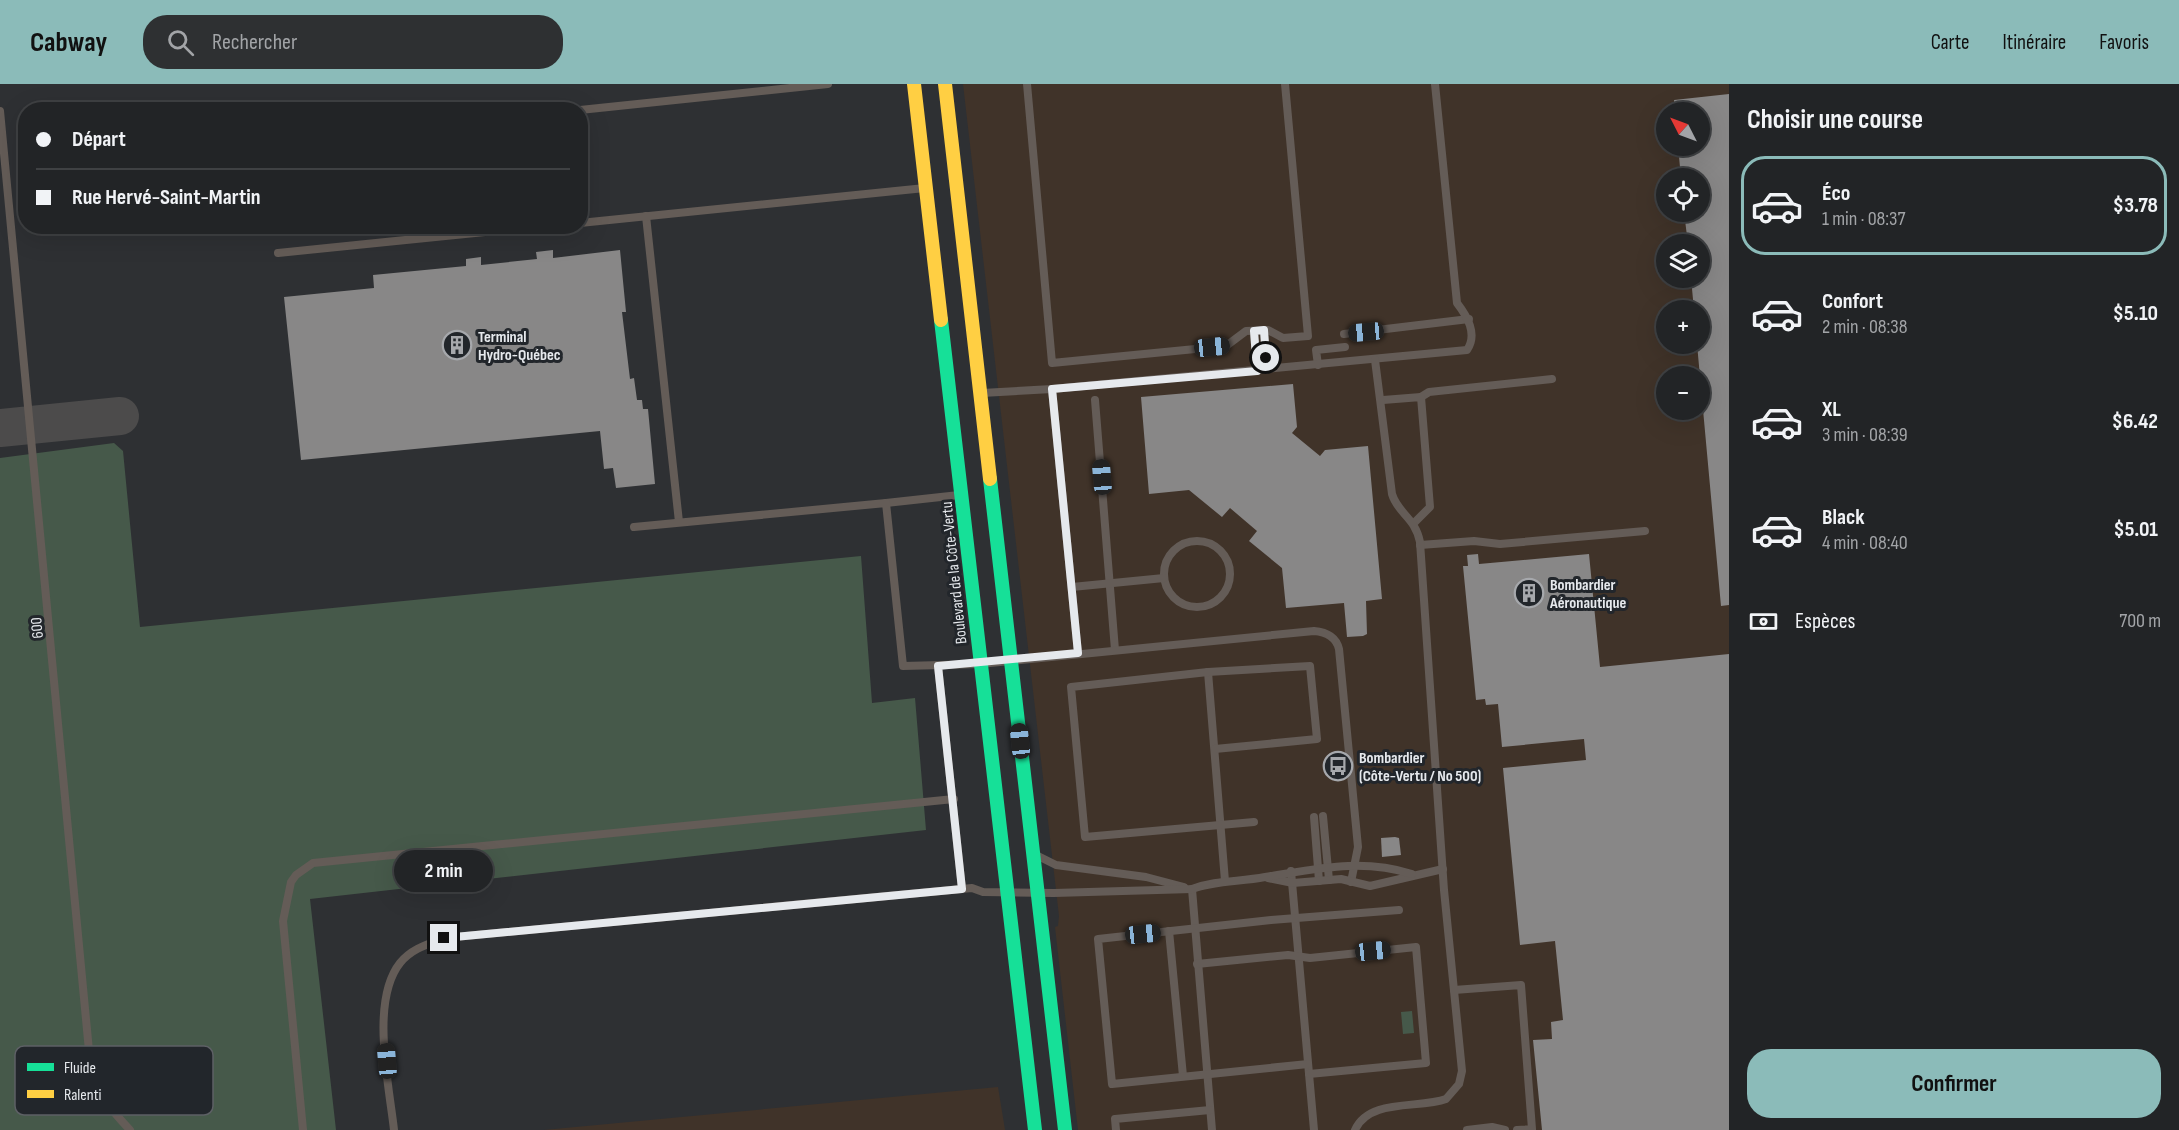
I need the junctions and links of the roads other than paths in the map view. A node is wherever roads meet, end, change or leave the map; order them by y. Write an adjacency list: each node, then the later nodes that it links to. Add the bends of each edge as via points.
1 (828, 84): 7 (lane)
2 (914, 84): 10 (street, Boulevard de la Côte-Vertu)
3 (945, 84): 26 (street)
4 (1027, 84): 17 (lane, via 1052,363 1226,346 1242,332)
5 (1285, 84): 16 (lane, via 1308,336 1283,339)
6 (1435, 84): 15 (lane, via 1457,303)
7 (790, 86): 8 (lane)
8 (588, 109)
9 (0, 111): 74 (lane, 600)
10 (927, 188): 11 (lane); 30 (street, Boulevard de la Côte-Vertu)
11 (646, 216): 12 (lane); 32 (lane)
12 (588, 222)
13 (464, 234): 14 (lane)
14 (278, 253)
15 (1469, 320): 18 (lane); 20 (lane, via 1471,344 1464,352)
16 (1264, 330): 17 (lane); 22 (lane)
17 (1254, 331): 23 (lane)
18 (1344, 334)
19 (1345, 347): 21 (lane, via 1316,350)
20 (1376, 360): 21 (lane); 29 (lane)
21 (1318, 365): 22 (lane)
22 (1266, 370): 23 (lane)
23 (1257, 371): 25 (lane)
24 (1552, 379): 27 (lane, via 1429,392)
25 (1052, 389): 26 (lane); 39 (lane)
26 (981, 393): 42 (street)
27 (1421, 397): 29 (lane); 33 (lane, via 1430,507)
28 (1095, 400): 38 (lane)
29 (1383, 400): 33 (lane, via 1392,494)
30 (961, 495): 31 (lane); 43 (street, Boulevard de la Côte-Vertu)
31 (886, 503): 32 (lane); 44 (lane, via 903,666)
32 (679, 522): 34 (lane)
33 (1414, 523): 36 (lane)
34 (634, 527)
35 (1645, 531): 36 (lane, via 1500,544 1474,541)
36 (1420, 545): 54 (lane)
37 (1164, 578): 37 (lane, via 1167,588 1182,604 1203,607 1222,596 1230,566 1218,549 1208,543 1186,543 1169,557); 38 (lane)
38 (1110, 583): 39 (lane); 40 (lane)
39 (1072, 587): 41 (lane)
40 (1115, 650): 41 (lane); 52 (lane, via 1314,631 1331,636 1339,649 1358,847)
41 (1078, 653): 42 (lane)
42 (1011, 659): 43 (lane); 50 (street)
43 (980, 664): 44 (lane); 65 (street, Boulevard de la Côte-Vertu)
44 (938, 666): 47 (lane)
45 (1208, 672): 46 (lane); 46 (lane, via 1310,666 1317,739); 49 (lane, via 1071,687 1085,837)
46 (1215, 749): 49 (lane)
47 (954, 800): 63 (lane); 82 (lane, via 313,863 291,882 283,921)
48 (1254, 822): 49 (lane)
49 (1222, 825): 59 (lane)
50 (1034, 853): 64 (lane, via 1056,865 1146,877); 66 (street)
51 (1328, 867): 52 (lane); 53 (lane); 53 (lane, via 1318,816); 58 (lane)
52 (1354, 867): 56 (lane, via 1384,866); 61 (lane)
53 (1318, 868): 55 (lane); 60 (lane)
54 (1443, 869): 56 (lane); 73 (lane)
55 (1291, 871): 57 (lane); 62 (lane)
56 (1412, 874): 61 (lane, via 1378,885)
57 (1265, 878): 59 (lane); 62 (lane)
58 (1329, 880): 60 (lane); 61 (lane)
59 (1225, 881): 64 (lane)
60 (1319, 881): 62 (lane)
61 (1351, 882)
62 (1293, 883): 68 (lane)
63 (962, 889): 65 (lane); 83 (lane, via 462,935 428,944 400,963 386,998 384,1019)
64 (1192, 889): 66 (lane); 69 (lane)
65 (1006, 891): 66 (lane); 84 (street, Boulevard de la Côte-Vertu)
66 (1038, 892): 85 (street)
67 (1399, 910): 68 (lane)
68 (1295, 918): 69 (lane); 71 (lane)
69 (1194, 928): 70 (lane); 72 (lane)
70 (1169, 931): 78 (lane); 78 (lane, via 1098,939 1101,973 1112,1084)
71 (1298, 957): 72 (lane); 75 (lane); 77 (lane, via 1416,947 1426,1064)
72 (1197, 964): 76 (lane)
73 (1454, 990): 89 (lane, via 1462,1071 1456,1090 1441,1101 1375,1112); 92 (lane, via 1521,985 1532,1128)
74 (89, 1046)
75 (1308, 1064): 76 (lane); 77 (lane)
76 (1207, 1073): 78 (lane); 79 (lane)
77 (1309, 1074): 88 (lane)
78 (1183, 1076)
79 (1210, 1110): 86 (lane, via 1115,1119); 87 (lane)
80 (116, 1115): 81 (lane, 600)
81 (130, 1130)
82 (303, 1130)
83 (394, 1130)
84 (1035, 1130)
85 (1065, 1130)
86 (1116, 1130)
87 (1212, 1130)
88 (1314, 1130)
89 (1355, 1130)
90 (1467, 1130): 91 (lane)
91 (1505, 1130)
92 (1518, 1130)

